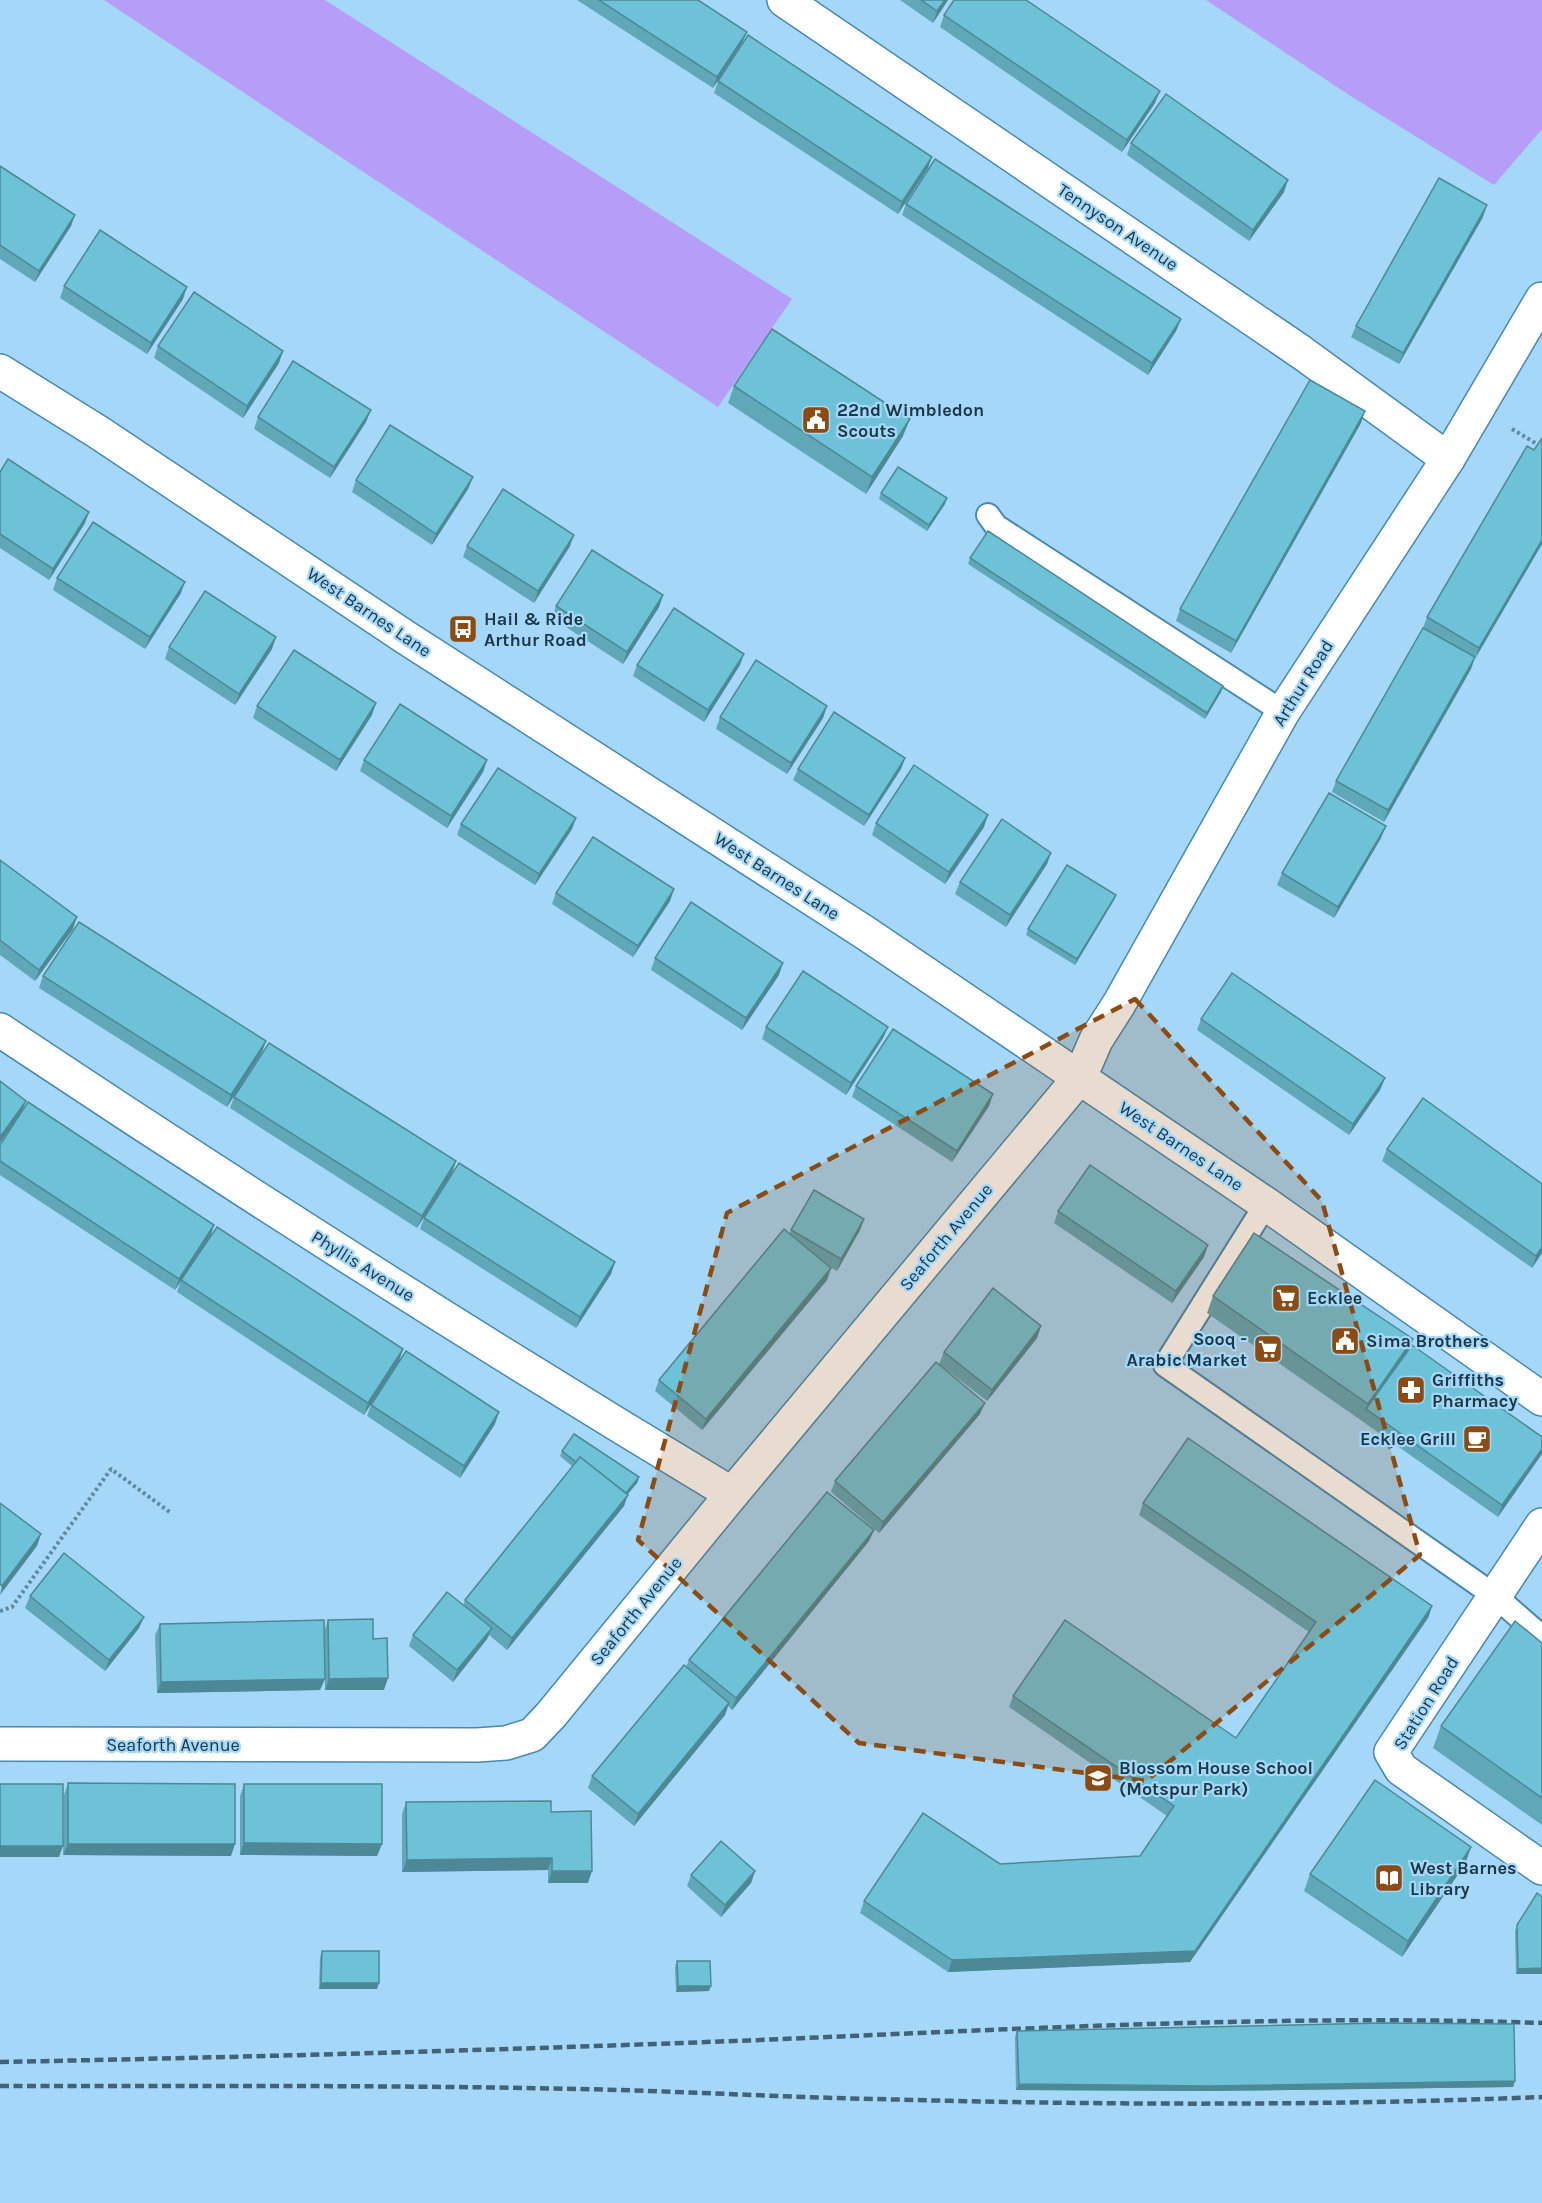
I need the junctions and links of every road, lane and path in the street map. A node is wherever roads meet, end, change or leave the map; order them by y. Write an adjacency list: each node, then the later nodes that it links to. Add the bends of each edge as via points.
1 (784, 0): 4 (street, Tennyson Avenue, via 1301,352)
2 (1542, 299): 4 (street, Arthur Road)
3 (0, 371): 8 (street, West Barnes Lane, via 864,932)
4 (1448, 459): 6 (street, Arthur Road)
5 (988, 515): 6 (lane, via 996,526)
6 (1283, 712): 8 (street, Arthur Road, via 1096,1040)
7 (0, 1030): 11 (street, Phyllis Avenue, via 193,1159)
8 (1080, 1077): 9 (street, West Barnes Lane); 11 (street, Seaforth Avenue)
9 (1266, 1204): 10 (street, West Barnes Lane); 14 (lane, via 1165,1365)
10 (1542, 1399)
11 (732, 1494): 17 (street, Seaforth Avenue, via 532,1735 506,1743 477,1745)
12 (171, 1513): 15 (path, via 111,1469 12,1606)
13 (1542, 1525): 14 (street, Station Road)
14 (1495, 1596): 16 (lane); 18 (street, Station Road, via 1391,1752 1401,1769)
15 (0, 1611)
16 (1542, 1637)
17 (0, 1744)
18 (1542, 1868)

